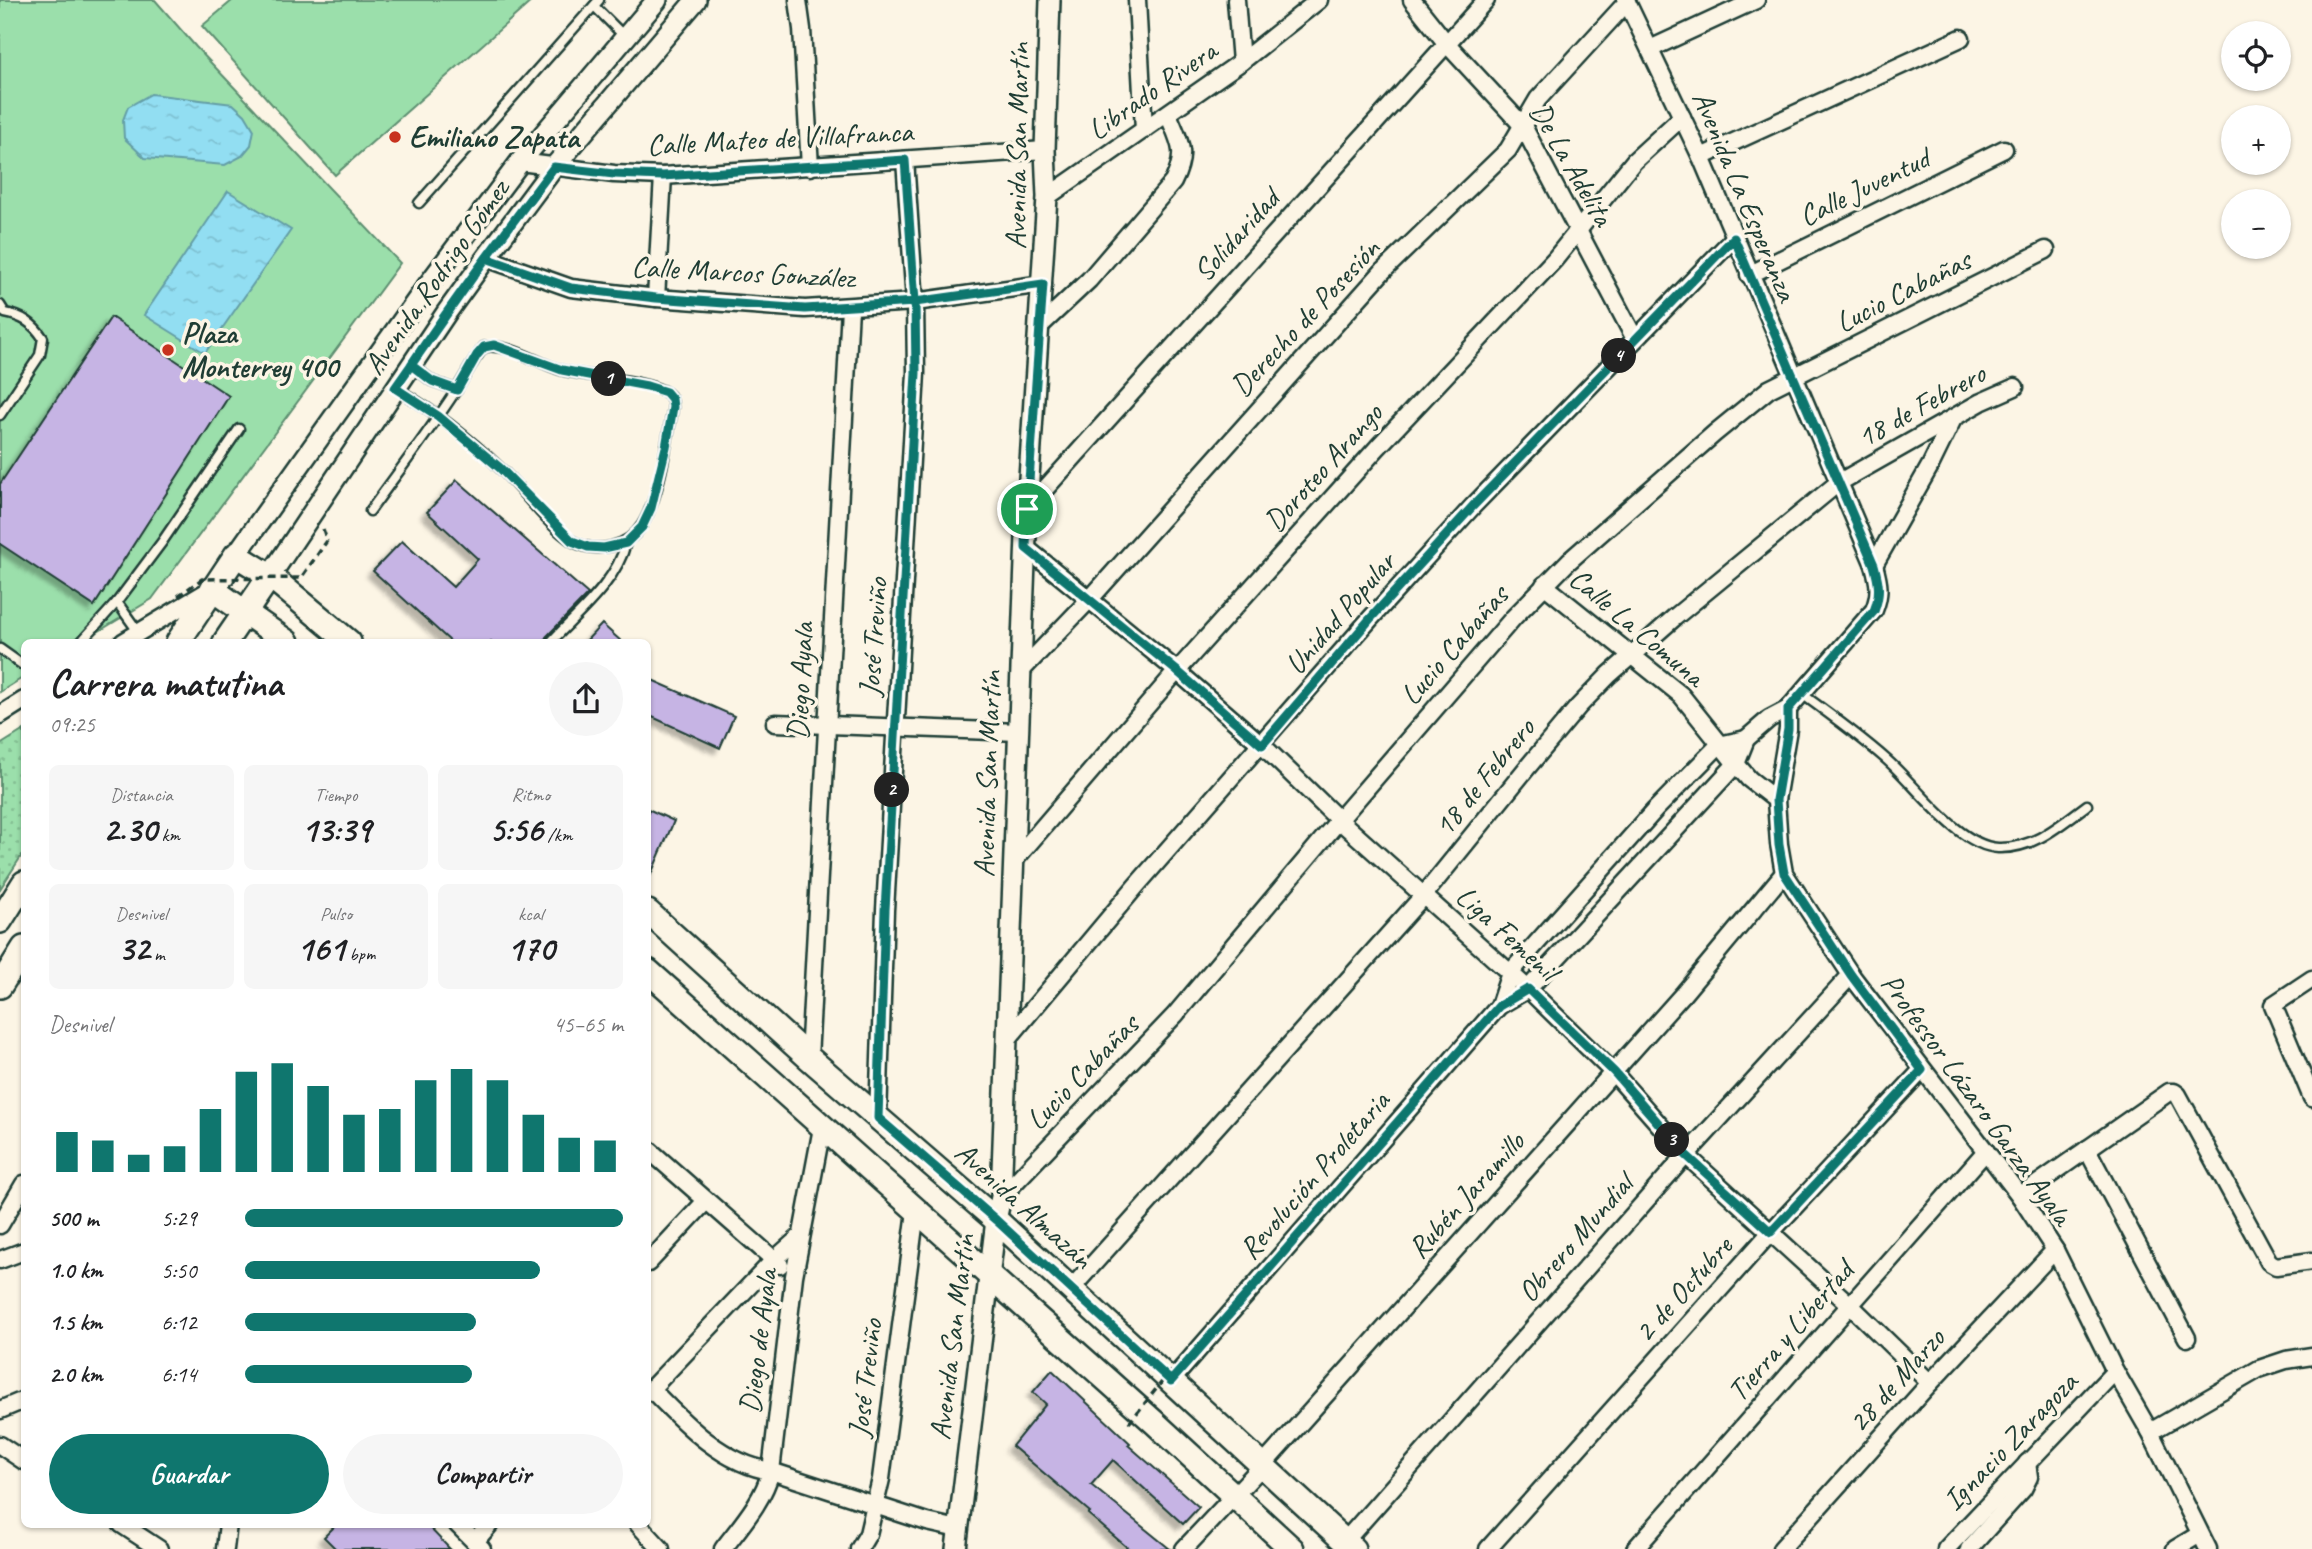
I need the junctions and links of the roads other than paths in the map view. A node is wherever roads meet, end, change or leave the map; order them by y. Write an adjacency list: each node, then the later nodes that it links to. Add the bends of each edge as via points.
1 (696, 0): 27 (street, Avenida Rodrigo Gómez)
2 (798, 0): 28 (street)
3 (1050, 0): 23 (street, Avenida San Martín)
4 (1137, 0): 21 (street)
5 (1236, 0): 17 (street)
6 (1319, 0): 17 (street, Librado Rivera)
7 (1412, 0): 15 (street, De La Adelita)
8 (1486, 0): 15 (street, Solidaridad)
9 (1756, 0): 16 (street)
10 (1626, 1): 16 (street, Avenida La Esperanza); 20 (street, Derecho de Posesión, via 1538,99)
11 (596, 3): 13 (lane); 31 (lane)
12 (650, 3): 13 (street, Avenida Rodrigo Gómez)
13 (626, 37): 26 (street, Avenida Rodrigo Gómez)
14 (1961, 38): 24 (street)
15 (1447, 44): 20 (street, De La Adelita); 54 (street, Solidaridad)
16 (1650, 49): 19 (street, Avenida La Esperanza)
17 (1241, 62): 18 (street, Librado Rivera)
18 (1168, 114): 21 (street, Librado Rivera); 42 (street, via 1182,148 1182,165 1173,182 1089,280)
19 (1682, 117): 24 (street, Avenida La Esperanza); 32 (street, Doroteo Arango, via 1634,162)
20 (1522, 126): 32 (street, De La Adelita); 63 (street, Derecho de Posesión, via 1508,150 1383,271)
21 (1144, 130): 30 (street, Librado Rivera)
22 (2004, 149): 36 (street, Calle Juventud)
23 (1045, 150): 25 (street, Calle Mateo de Villafranca); 30 (street, Avenida San Martín)
24 (1701, 157): 33 (street, Avenida La Esperanza)
25 (905, 160): 28 (street, Calle Mateo de Villafranca); 39 (street, José Treviño)
26 (520, 162): 27 (street, Calle Mateo de Villafranca); 58 (street, Avenida Rodrigo Gómez)
27 (554, 167): 29 (street, Calle Mateo de Villafranca); 35 (street, Avenida Rodrigo Gómez)
28 (810, 167): 29 (street, Calle Mateo de Villafranca)
29 (663, 176): 38 (street)
30 (1047, 197): 37 (street, Avenida San Martín)
31 (419, 203)
32 (1579, 230): 43 (street, De La Adelita); 79 (street, Doroteo Arango)
33 (1734, 238): 36 (street, Avenida La Esperanza); 43 (street, Unidad Popular)
34 (2046, 250): 45 (street, Lucio Cabañas)
35 (486, 258): 38 (street, Calle Marcos González, via 571,288); 44 (street, Avenida Rodrigo Gómez)
36 (1749, 275): 45 (street, Avenida La Esperanza)
37 (1043, 284): 39 (street, Calle Marcos González); 42 (street, Avenida San Martín)
38 (656, 298): 40 (street, Calle Marcos González, via 754,307)
39 (915, 302): 40 (street, Calle Marcos González); 86 (street, José Treviño, via 916,373)
40 (850, 308): 85 (street, Diego Ayala)
41 (2, 312): 49 (lane, via 36,327 43,346)
42 (1040, 326): 54 (street, Avenida San Martín)
43 (1636, 339): 89 (street, Unidad Popular, via 1473,506)
44 (411, 365): 47 (street, Avenida Rodrigo Gómez); 48 (lane, via 432,381)
45 (1793, 376): 53 (street, Avenida La Esperanza); 61 (street, Lucio Cabañas, via 1732,418)
46 (2015, 387): 51 (street, 18 de Febrero)
47 (395, 388): 50 (lane); 60 (street, Avenida Rodrigo Gómez)
48 (457, 390): 50 (lane); 56 (lane, via 477,355 494,345 562,370 666,392 673,407 651,508 642,527)
49 (0, 415)
50 (438, 416): 55 (lane); 56 (lane, via 500,468 572,541 604,548)
51 (1953, 419): 53 (street, 18 de Febrero); 59 (street)
52 (239, 429): 64 (lane)
53 (1838, 482): 59 (street, Avenida La Esperanza); 76 (street, 18 de Febrero)
54 (1027, 509): 57 (street, Avenida San Martín)
55 (370, 511)
56 (626, 543): 74 (lane, via 622,561 608,581)
57 (1026, 548): 63 (street, Liga Femenil); 78 (street, Avenida San Martín)
58 (236, 555): 60 (main road); 62 (main road, Avenida Rodrigo Gómez)
59 (1874, 565): 66 (street, Avenida La Esperanza, via 1880,586)
60 (270, 576): 65 (main road, Avenida Rodrigo Gómez); 73 (main road)
61 (1545, 585): 76 (street, Calle La Comuna); 94 (street, Lucio Cabañas)
62 (212, 589): 65 (main road); 67 (street); 70 (main road, Avenida Rodrigo Gómez)
63 (1090, 599): 78 (street, Derecho de Posesión); 79 (street, Liga Femenil)
64 (117, 602): 67 (lane); 68 (lane)
65 (246, 611): 71 (main road, Avenida Rodrigo Gómez); 72 (main road)
66 (1874, 611): 80 (street, Revolución Proletaria)
67 (139, 633): 69 (street)
68 (83, 639)
69 (128, 639)
70 (180, 639)
71 (227, 639)
72 (283, 639)
73 (345, 639)
74 (554, 639)
75 (0, 649): 77 (lane)
76 (1630, 655): 90 (street, Calle La Comuna, via 1681,695); 98 (street, 18 de Febrero, via 1578,707)
77 (21, 664)
78 (1021, 671): 87 (street, Avenida San Martín)
79 (1177, 671): 89 (street, Liga Femenil); 95 (street, Doroteo Arango)
80 (1802, 694): 82 (street, Revolución Proletaria); 93 (lane, via 1889,761 1957,829 1983,846 2016,847 2038,840)
81 (21, 702): 83 (street)
82 (1788, 709): 88 (street, Revolución Proletaria); 92 (street, Professor Lázaro Garza Ayala)
83 (0, 715)
84 (775, 723): 85 (street)
85 (826, 724): 86 (street); 110 (street, Diego Ayala)
86 (895, 727): 87 (street); 115 (street, José Treviño)
87 (1019, 732): 95 (street, Avenida San Martín)
88 (1746, 739): 90 (street, Revolución Proletaria); 91 (street, Revolución Proletaria)
89 (1262, 745): 94 (street, Liga Femenil); 109 (street, Unidad Popular)
90 (1719, 745): 91 (street, Calle La Comuna); 102 (street, Revolución Proletaria)
91 (1736, 764): 92 (street, Calle La Comuna); 107 (street, Revolución Proletaria)
92 (1776, 800): 96 (street, Professor Lázaro Garza Ayala)
93 (2087, 805)
94 (1339, 820): 98 (street, Liga Femenil); 123 (street, Lucio Cabañas, via 1175,1015)
95 (1013, 862): 109 (street, Avenida San Martín)
96 (1784, 873): 104 (street, Professor Lázaro Garza Ayala); 113 (street, Rubén Jaramillo)
97 (21, 888): 100 (main road)
98 (1424, 895): 102 (street, Liga Femenil); 138 (street, 18 de Febrero)
99 (651, 915): 110 (main road, Avenida Almazán)
100 (0, 921)
101 (21, 953): 106 (main road)
102 (1510, 973): 107 (street, Liga Femenil); 108 (street, Revolución Proletaria)
103 (651, 974): 116 (main road)
104 (1851, 975): 111 (street, Professor Lázaro Garza Ayala); 120 (street, Obrero Mundial)
105 (2312, 979): 112 (street, via 2273,1005)
106 (0, 986)
107 (1528, 989): 108 (street, Revolución Proletaria); 113 (street, Liga Femenil)
108 (1499, 1006): 143 (street, Revolución Proletaria)
109 (1006, 1041): 123 (street, Avenida San Martín)
110 (809, 1058): 115 (main road, Avenida Almazán)
111 (1922, 1070): 118 (street, Professor Lázaro Garza Ayala); 128 (street, 2 de Octubre)
112 (2305, 1070): 114 (street)
113 (1614, 1072): 120 (street, Liga Femenil); 153 (street, Rubén Jaramillo)
114 (2312, 1098)
115 (878, 1118): 126 (main road, Avenida Almazán)
116 (822, 1128): 125 (main road); 129 (street, Diego de Ayala)
117 (2087, 1149): 122 (street); 135 (street, via 2174,1092 2270,1264); 140 (street)
118 (1986, 1151): 122 (street, Professor Lázaro Garza Ayala); 139 (street, Tierra y Libertad)
119 (651, 1152): 124 (street)
120 (1686, 1155): 128 (street, Liga Femenil); 165 (street, Obrero Mundial)
121 (21, 1189): 127 (street)
122 (2020, 1196): 130 (street, Professor Lázaro Garza Ayala)
123 (1001, 1197): 126 (street, Avenida San Martín)
124 (705, 1202): 133 (street); 134 (street)
125 (916, 1210): 137 (main road); 156 (street, José Treviño)
126 (996, 1220): 137 (street, Avenida San Martín); 138 (main road, Avenida Almazán)
127 (0, 1225)
128 (1771, 1232): 139 (street, Liga Femenil); 173 (street, 2 de Octubre)
129 (801, 1236): 134 (street); 136 (street, Diego de Ayala)
130 (2054, 1250): 142 (street, Professor Lázaro Garza Ayala); 144 (street, 28 de Marzo)
131 (21, 1252): 132 (street)
132 (0, 1260)
133 (651, 1260)
134 (774, 1260): 136 (street); 145 (street)
135 (2312, 1261)
136 (794, 1276): 154 (street, Diego de Ayala)
137 (989, 1276): 155 (main road); 163 (street, Avenida San Martín)
138 (1070, 1290): 143 (main road, Avenida Almazán)
139 (1850, 1305): 144 (street, Liga Femenil); 174 (street, Tierra y Libertad)
140 (2187, 1338)
141 (2312, 1356): 149 (street, via 2259,1369)
142 (2115, 1371): 149 (street, Professor Lázaro Garza Ayala); 152 (street, Ignacio Zaragoza)
143 (1174, 1372): 153 (main road, Avenida Almazán)
144 (1930, 1382): 175 (street, 28 de Marzo)
145 (651, 1388)
146 (651, 1392): 154 (street, via 704,1438 749,1466)
147 (21, 1402): 148 (street)
148 (0, 1410)
149 (2150, 1432): 162 (street, Professor Lázaro Garza Ayala)
150 (0, 1445): 151 (street)
151 (21, 1459)
152 (2027, 1463): 176 (street, Ignacio Zaragoza); 177 (street, via 2029,1477 2023,1489)
153 (1263, 1465): 155 (street, Rubén Jaramillo); 165 (main road, Avenida Almazán)
154 (771, 1471): 156 (street); 169 (street, Diego de Ayala, via 756,1506)
155 (1233, 1497): 171 (street, Rubén Jaramillo); 172 (main road)
156 (875, 1505): 163 (street); 170 (street, José Treviño)
157 (127, 1528): 166 (street)
158 (228, 1528): 167 (street)
159 (461, 1528): 164 (street)
160 (488, 1528): 164 (street)
161 (642, 1528): 168 (street)
162 (2200, 1534): 178 (street); 179 (street, Professor Lázaro Garza Ayala)
163 (957, 1539)
164 (478, 1545)
165 (1349, 1545)
166 (159, 1549)
167 (225, 1549)
168 (662, 1549)
169 (723, 1549)
170 (859, 1549)
171 (1184, 1549)
172 (1292, 1549)
173 (1488, 1549)
174 (1635, 1549)
175 (1781, 1549)
176 (1946, 1549)
177 (1969, 1549)
178 (2175, 1549)
179 (2208, 1549)

